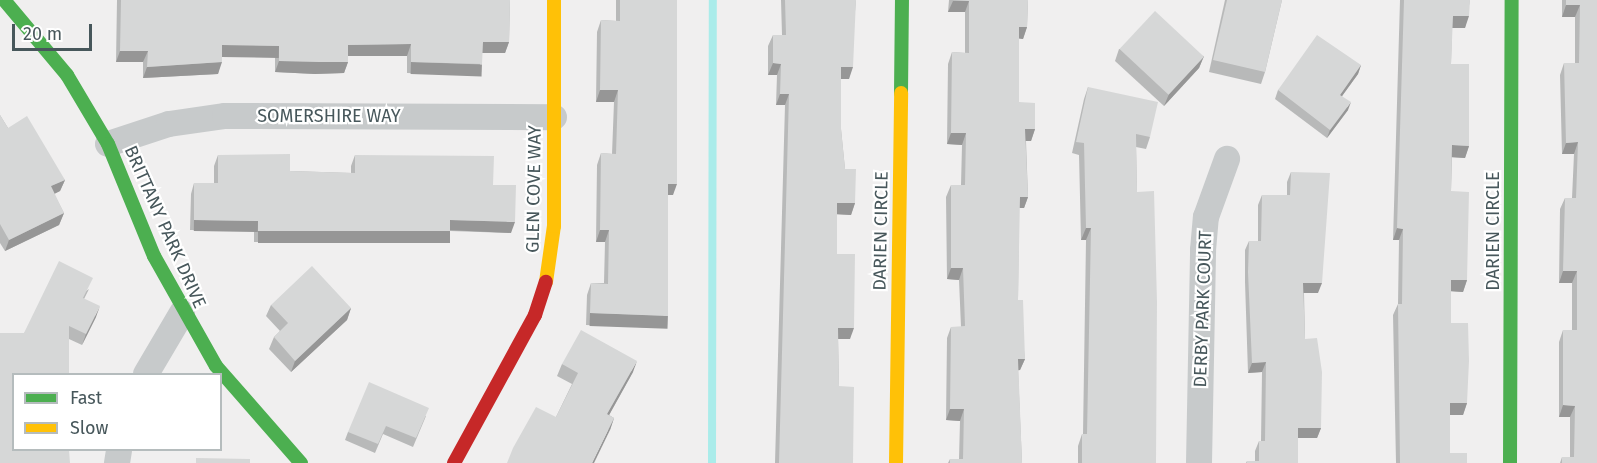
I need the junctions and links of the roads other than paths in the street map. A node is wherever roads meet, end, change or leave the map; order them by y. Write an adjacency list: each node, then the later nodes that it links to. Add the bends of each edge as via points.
1 (4, 0): 6 (street, BRITTANY PARK DRIVE, via 67,75)
2 (554, 0): 5 (street, GLEN COVE WAY)
3 (902, 0): 12 (street, DARIEN CIRCLE)
4 (1512, 0): 14 (street, DARIEN CIRCLE)
5 (554, 117): 6 (street, SOMERSHIRE WAY, via 225,116 169,124); 11 (street, GLEN COVE WAY, via 554,225 546,285 535,315)
6 (108, 144): 8 (street, BRITTANY PARK DRIVE)
7 (1227, 159): 13 (street, DERBY PARK COURT, via 1206,217)
8 (182, 313): 9 (street); 10 (street, BRITTANY PARK DRIVE, via 254,416)
9 (147, 373)
10 (301, 463)
11 (454, 463)
12 (896, 463)
13 (1199, 463)
14 (1510, 463)

